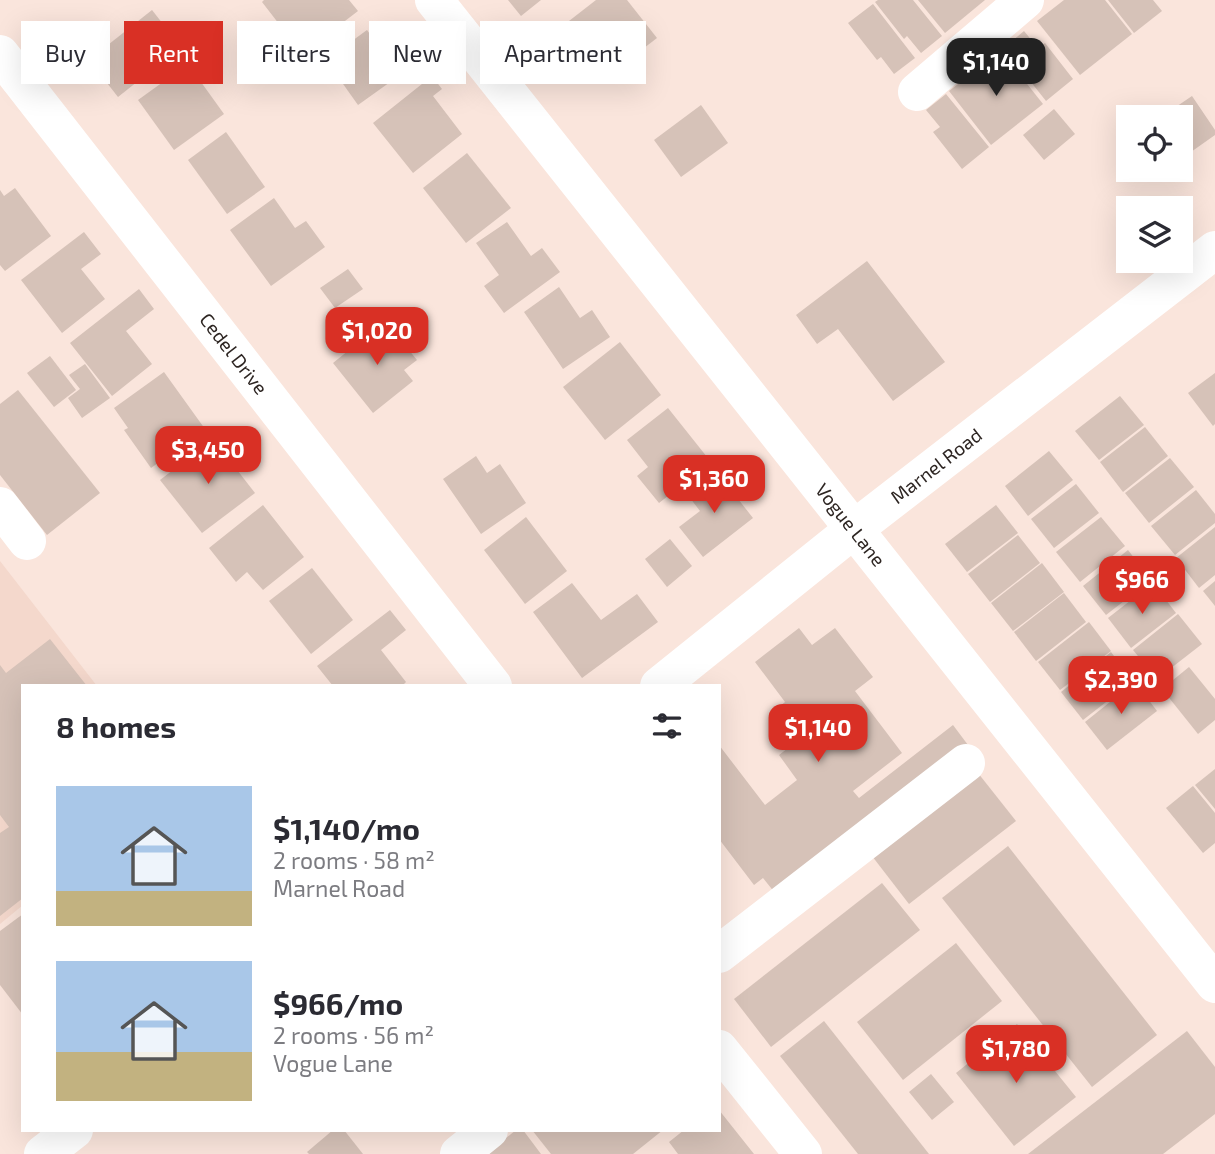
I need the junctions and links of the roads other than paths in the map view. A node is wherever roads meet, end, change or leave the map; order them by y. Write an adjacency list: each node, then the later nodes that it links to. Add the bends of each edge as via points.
1 (1024, 0): 4 (street)
2 (440, 2): 7 (street, Vogue Lane)
3 (0, 54): 9 (street, Cedel Drive)
4 (917, 92)
5 (1215, 250): 7 (street, Marnel Road)
6 (0, 506): 8 (street)
7 (853, 530): 10 (street, Marnel Road); 13 (street, Vogue Lane)
8 (27, 541)
9 (491, 684)
10 (661, 684)
11 (966, 763): 12 (street)
12 (721, 952)
13 (1215, 984)
14 (721, 1052): 19 (street)
15 (71, 1132): 17 (street)
16 (486, 1132): 18 (street)
17 (43, 1154)
18 (459, 1154)
19 (803, 1154)

